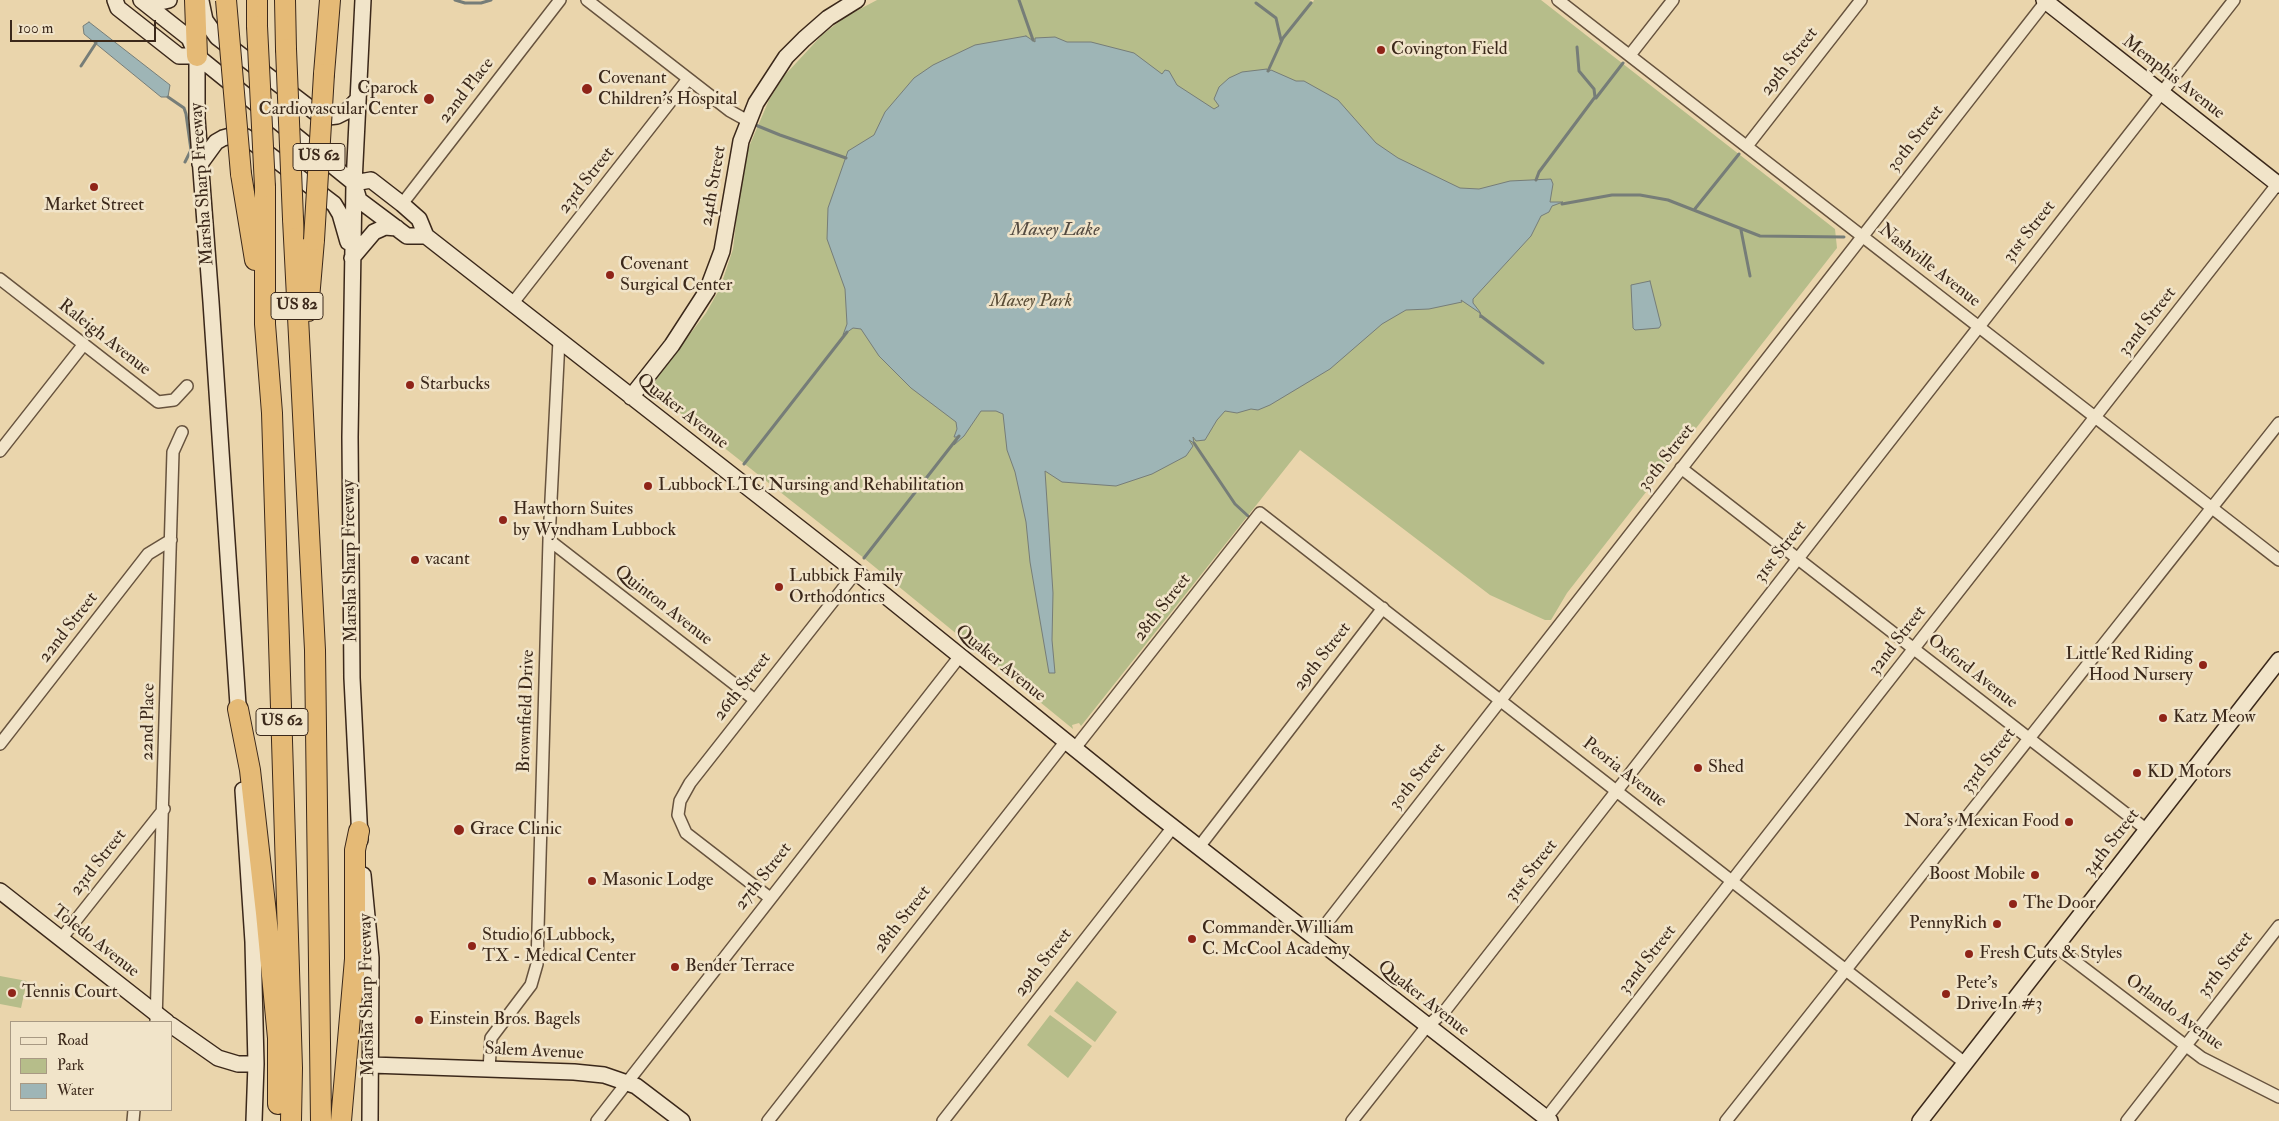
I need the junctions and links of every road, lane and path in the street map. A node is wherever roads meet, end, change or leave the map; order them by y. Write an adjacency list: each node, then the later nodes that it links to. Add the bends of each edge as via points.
1 (115, 0): 20 (main road, Quaker Avenue, via 118,8 179,56)
2 (169, 0): 18 (main road)
3 (195, 0): 20 (highway)
4 (201, 0): 23 (main road, via 205,20 217,37 315,112 328,117 337,116)
5 (226, 0): 36 (highway, US 62, bridge, via 242,174)
6 (257, 0): 36 (highway, US 82, bridge, via 265,187)
7 (286, 0): 41 (highway, US 82, bridge)
8 (330, 0): 41 (highway, US 62, bridge)
9 (363, 0): 23 (main road, Marsha Sharp Freeway)
10 (560, 0): 29 (street, 22nd Place)
11 (587, 0): 21 (street)
12 (857, 0): 24 (main road, 24th Street, via 822,23 786,58 769,81)
13 (1558, 0): 19 (street, Nashville Avenue)
14 (1673, 0): 19 (street)
15 (1861, 0): 25 (street, 29th Street)
16 (2045, 0): 22 (main road, Memphis Avenue); 32 (street, 30th Street)
17 (2234, 0): 22 (street, 31st Street)
18 (144, 3): 20 (main road, Quaker Avenue, via 189,38)
19 (1630, 55): 25 (street, Nashville Avenue)
20 (197, 56): 26 (main road, Marsha Sharp Freeway); 27 (main road, Quaker Avenue)
21 (688, 79): 24 (street); 35 (street, 23rd Street)
22 (2162, 92): 28 (main road, Memphis Avenue); 37 (street, 31st Street)
23 (358, 99): 27 (main road, Marsha Sharp Freeway)
24 (748, 121): 42 (main road, 24th Street, via 736,160 722,251 713,279 691,318)
25 (1747, 146): 32 (street, Nashville Avenue)
26 (200, 164): 33 (main road, via 216,142 234,135 246,137 334,204 340,214); 61 (main road, Marsha Sharp Freeway)
27 (354, 183): 29 (main road, Quaker Avenue, via 371,180); 30 (main road, Quaker Avenue, via 360,200); 33 (main road, Marsha Sharp Freeway)
28 (2279, 183): 43 (street, 32nd Street)
29 (402, 204): 31 (main road, Quaker Avenue, via 419,219)
30 (397, 228): 31 (main road, Quaker Avenue, via 407,236); 33 (main road, via 385,227 374,232)
31 (426, 236): 35 (main road, Quaker Avenue)
32 (1862, 236): 37 (street, Nashville Avenue); 47 (street, 30th Street)
33 (352, 258): 69 (main road, Marsha Sharp Freeway, via 350,529)
34 (0, 279): 39 (street, Raleigh Avenue)
35 (512, 304): 38 (main road, Quaker Avenue)
36 (265, 324): 92 (highway, US 62, via 272,413)
37 (1979, 327): 43 (street, Nashville Avenue); 52 (street, 31st Street)
38 (559, 340): 42 (main road, Quaker Avenue); 51 (street, Brownfield Drive)
39 (84, 344): 40 (street, Raleigh Avenue, via 158,402 174,400); 46 (street)
40 (187, 386)
41 (302, 393): 93 (highway, US 62, via 315,650)
42 (631, 397): 54 (main road, Quaker Avenue)
43 (2095, 417): 48 (street, Nashville Avenue); 56 (street, 32nd Street)
44 (2279, 423): 48 (street, 33rd Street)
45 (182, 432): 50 (street, 22nd Place, via 173,452)
46 (0, 451)
47 (1681, 468): 52 (street, Oxford Avenue); 59 (street, 30th Street)
48 (2212, 508): 53 (street, Nashville Avenue); 62 (street, 33rd Street)
49 (1260, 513): 55 (street, Peoria Avenue); 64 (street, 28th Street)
50 (171, 540): 63 (street, 22nd Street, via 148,554); 66 (street, 22nd Place)
51 (549, 540): 60 (street, Quinton Avenue); 86 (street, Brownfield Drive, via 537,964 531,985 491,1038)
52 (1798, 559): 56 (street, Oxford Avenue); 65 (street, 31st Street)
53 (2279, 560)
54 (856, 572): 57 (main road, Quaker Avenue); 60 (street, 26th Street)
55 (1383, 608): 59 (street, Peoria Avenue); 70 (street, 29th Street)
56 (1914, 649): 62 (street, Oxford Avenue); 71 (street, 32nd Street)
57 (960, 656): 64 (main road, Quaker Avenue); 73 (street, 27th Street)
58 (2279, 660): 68 (main road, 34th Street)
59 (1500, 699): 65 (street, Peoria Avenue); 75 (street, 30th Street)
60 (755, 700): 73 (street, 26th Street, via 683,794 678,808 684,831)
61 (238, 709): 84 (main road, Marsha Sharp Freeway, via 253,942); 91 (highway, via 250,770 266,913 278,1038)
62 (2030, 739): 68 (street, Oxford Avenue); 78 (street, 33rd Street)
63 (0, 744)
64 (1070, 745): 67 (main road, Quaker Avenue); 98 (street, 28th Street)
65 (1617, 790): 71 (street, Peoria Avenue); 81 (street, 31st Street, via 1444,1012)
66 (164, 809): 76 (street, 23rd Street); 79 (street, 22nd Place)
67 (1173, 826): 70 (main road, Quaker Avenue); 99 (street, 29th Street)
68 (2146, 830): 77 (main road, 34th Street)
69 (359, 831): 85 (main road, Marsha Sharp Freeway, via 371,958); 94 (highway, via 355,850 355,959)
70 (1198, 847): 75 (main road, Quaker Avenue)
71 (1733, 880): 78 (street, Peoria Avenue); 89 (street, 32nd Street)
72 (0, 891): 76 (main road, Toledo Avenue)
73 (770, 898): 87 (street, 27th Street)
74 (2279, 926): 82 (street, 35th Street)
75 (1315, 938): 81 (main road, Quaker Avenue)
76 (61, 939): 79 (main road, Toledo Avenue)
77 (2055, 946): 82 (street, Orlando Avenue); 83 (main road, 34th Street)
78 (1846, 970): 83 (street, Peoria Avenue); 101 (street, 33rd Street)
79 (160, 1020)
80 (172, 1026): 84 (main road, via 218,1058 238,1064)
81 (1427, 1026): 89 (main road, Quaker Avenue); 100 (street, 31st Street)
82 (2185, 1046): 88 (street, Orlando Avenue); 103 (street, 35th Street)
83 (1964, 1063): 102 (main road, 34th Street)
84 (256, 1064): 90 (main road, Marsha Sharp Freeway)
85 (371, 1065): 86 (main road, Salem Avenue); 95 (main road, Marsha Sharp Freeway)
86 (489, 1069): 87 (main road, Salem Avenue, via 574,1072 604,1075)
87 (627, 1082): 96 (street, 27th Street); 97 (main road, Salem Avenue)
88 (2279, 1098)
89 (1547, 1120)
90 (254, 1121)
91 (278, 1121)
92 (292, 1121)
93 (321, 1121)
94 (341, 1121)
95 (370, 1121)
96 (597, 1121)
97 (682, 1121)
98 (768, 1121)
99 (943, 1121)
100 (1352, 1121)
101 (1726, 1121)
102 (1920, 1121)
103 (2127, 1121)

